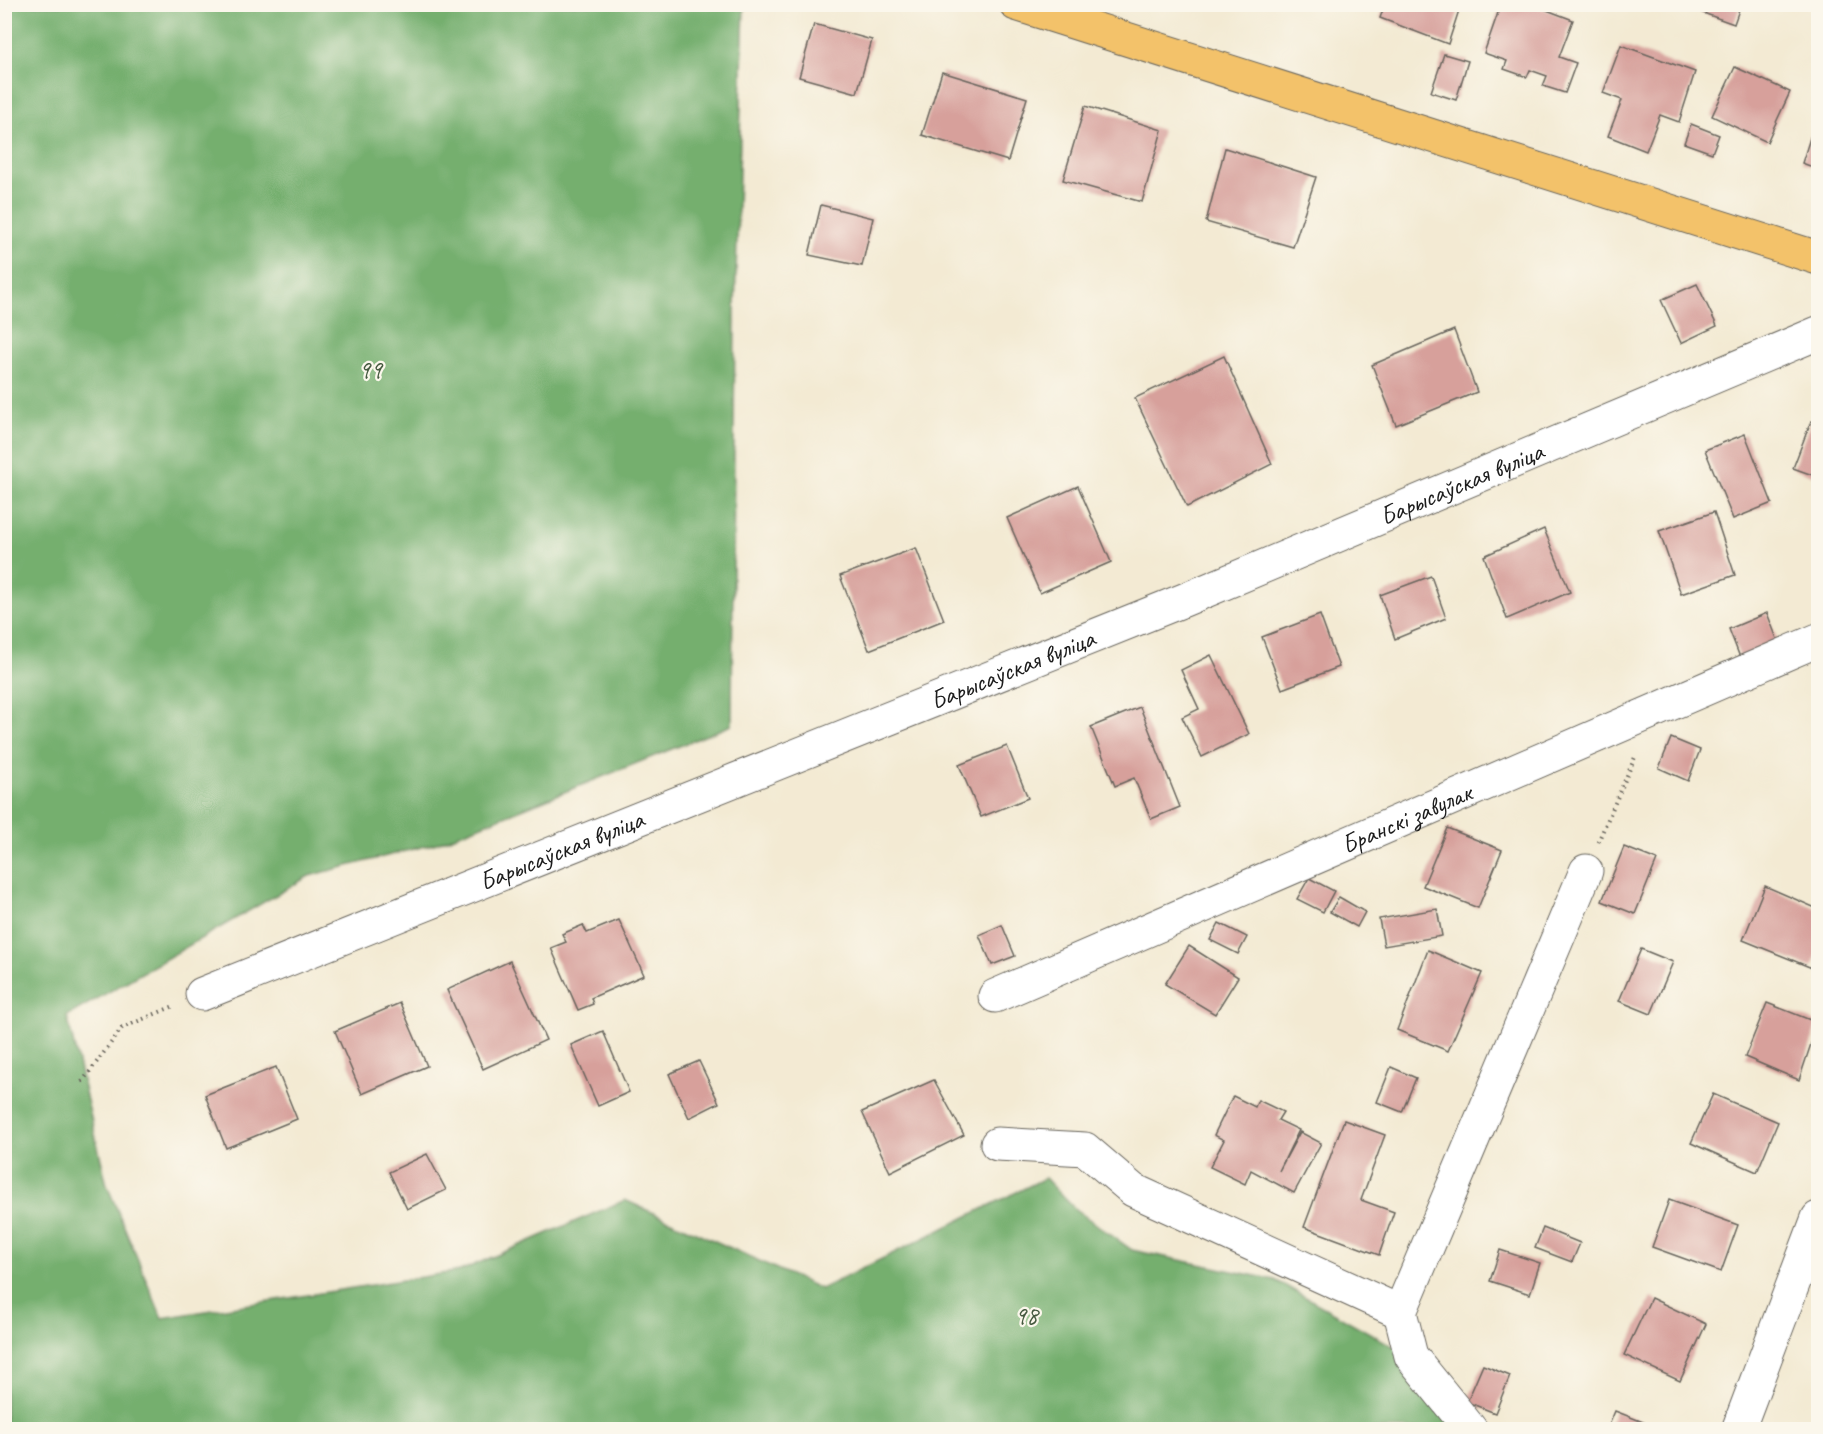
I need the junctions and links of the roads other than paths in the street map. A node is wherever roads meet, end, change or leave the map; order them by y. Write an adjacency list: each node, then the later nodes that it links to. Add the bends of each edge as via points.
1 (1016, 4): 2 (main road)
2 (1818, 258)
3 (1818, 333): 6 (street, Барысаўская вуліца, via 1184,600)
4 (1818, 640): 7 (street, Бранскі завулак)
5 (1586, 871): 10 (street)
6 (202, 994)
7 (994, 996)
8 (997, 1144): 10 (street, via 1085,1149 1132,1190)
9 (1818, 1218): 12 (street)
10 (1400, 1312): 11 (street, via 1411,1356)
11 (1471, 1430)
12 (1738, 1430)

